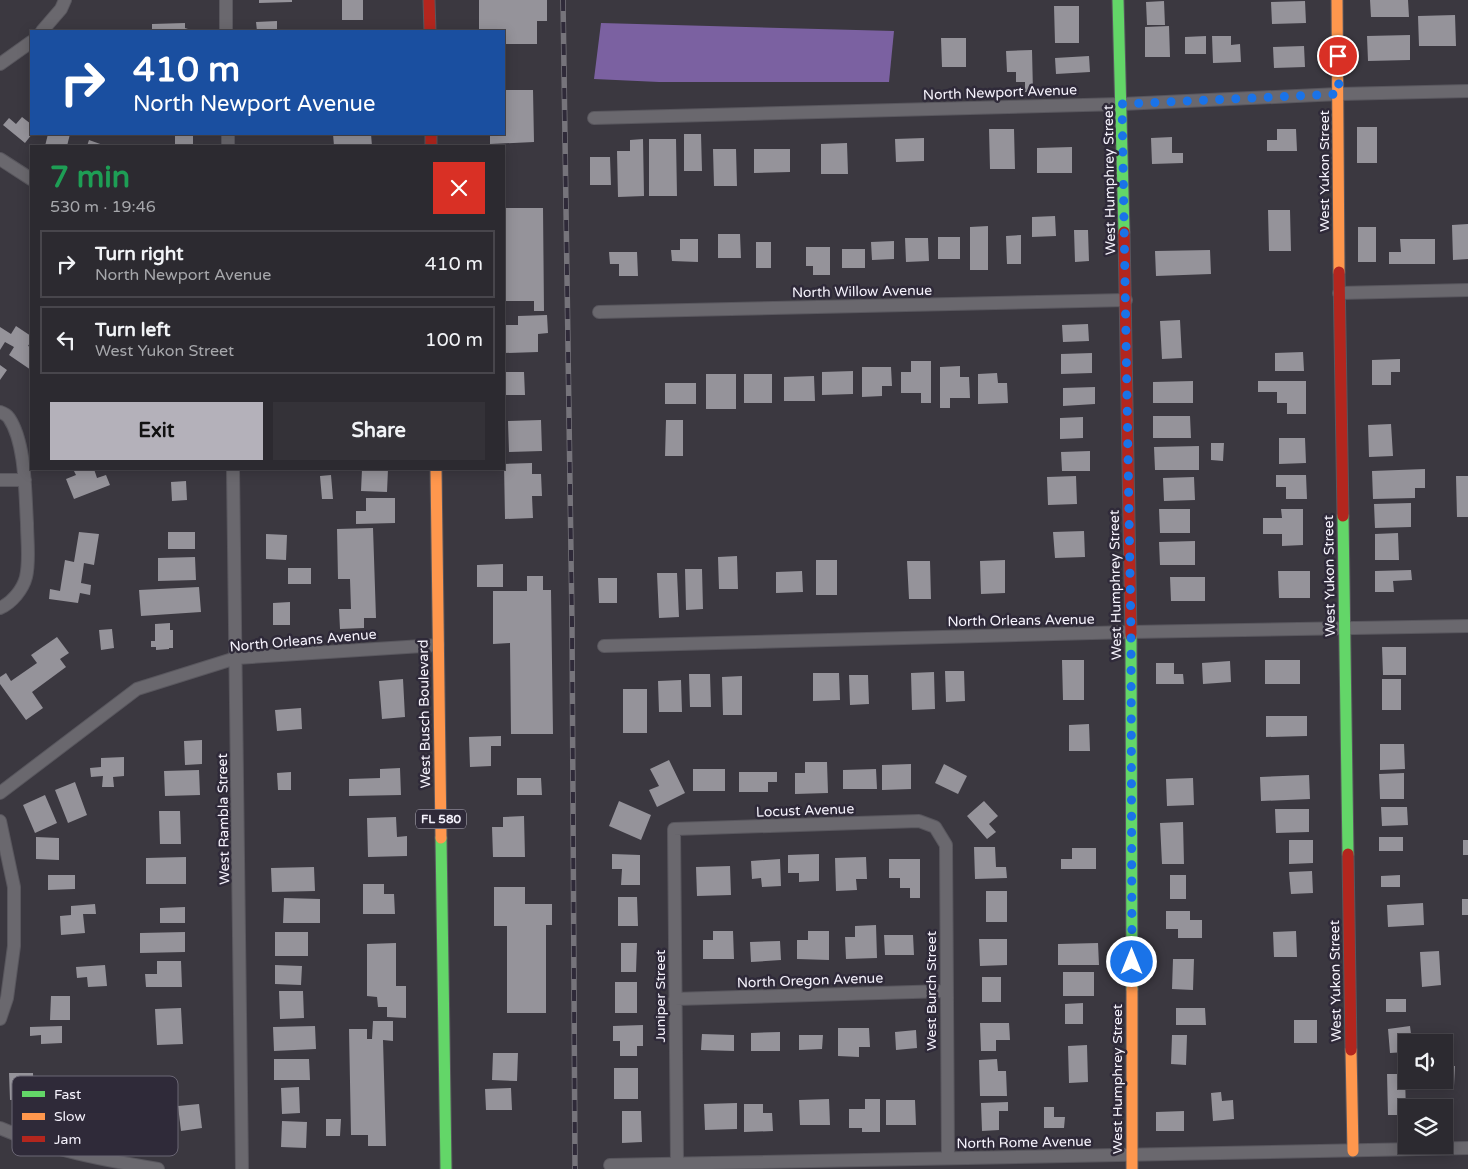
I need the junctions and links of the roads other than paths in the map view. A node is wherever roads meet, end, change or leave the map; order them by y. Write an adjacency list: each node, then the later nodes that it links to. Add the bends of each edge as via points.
1 (65, 0): 6 (street)
2 (226, 0): 7 (street)
3 (429, 0): 8 (street)
4 (1118, 0): 13 (street, West Humphrey Street)
5 (1337, 0): 12 (street, West Yukon Street)
6 (43, 30)
7 (226, 30)
8 (430, 30)
9 (30, 43): 10 (street)
10 (0, 64)
11 (1468, 91): 12 (street, North Newport Avenue)
12 (1339, 94): 13 (street, North Newport Avenue); 18 (street, West Yukon Street)
13 (1122, 104): 14 (street, North Newport Avenue); 19 (street, West Humphrey Street)
14 (594, 118)
15 (0, 159): 16 (street)
16 (30, 178)
17 (1468, 290): 18 (street)
18 (1339, 292): 28 (street, West Yukon Street)
19 (1126, 300): 20 (street, North Willow Avenue); 29 (street, West Humphrey Street)
20 (599, 312)
21 (0, 412): 25 (street, via 9,417 19,442)
22 (233, 470): 32 (street, West Rambla Street)
23 (436, 470): 30 (street, West Busch Boulevard / FL 580)
24 (0, 480): 25 (street)
25 (25, 480): 26 (street, via 26,577 18,592)
26 (0, 608)
27 (1468, 626): 28 (street, North Orleans Avenue)
28 (1345, 629): 29 (street, North Orleans Avenue); 43 (street, West Yukon Street)
29 (1131, 632): 31 (street, North Orleans Avenue); 45 (street, West Humphrey Street)
30 (438, 645): 32 (street, North Orleans Avenue); 52 (street, West Busch Boulevard / FL 580)
31 (604, 646)
32 (236, 658): 33 (street, North Orleans Avenue, via 137,690); 51 (street, West Rambla Street)
33 (0, 793)
34 (0, 821): 39 (street, via 14,887 14,946 7,998)
35 (935, 827): 36 (street, Locust Avenue, via 919,821); 37 (street, West Burch Street, via 946,845)
36 (674, 829): 38 (street, Juniper Street)
37 (946, 991): 38 (street, North Oregon Avenue); 46 (street, West Burch Street)
38 (675, 999): 47 (street, Juniper Street)
39 (0, 1019)
40 (0, 1128): 41 (street)
41 (12, 1133)
42 (1468, 1148): 43 (street, North Rome Avenue)
43 (1353, 1151): 45 (street, North Rome Avenue)
44 (86, 1156): 50 (street)
45 (1132, 1156): 46 (street, North Rome Avenue); 53 (street, West Humphrey Street)
46 (948, 1158): 48 (street, North Rome Avenue)
47 (677, 1163): 48 (street, North Rome Avenue); 49 (street, North Rome Avenue)
48 (932, 1164)
49 (610, 1165)
50 (158, 1169)
51 (242, 1169)
52 (446, 1169)
53 (1132, 1169)

